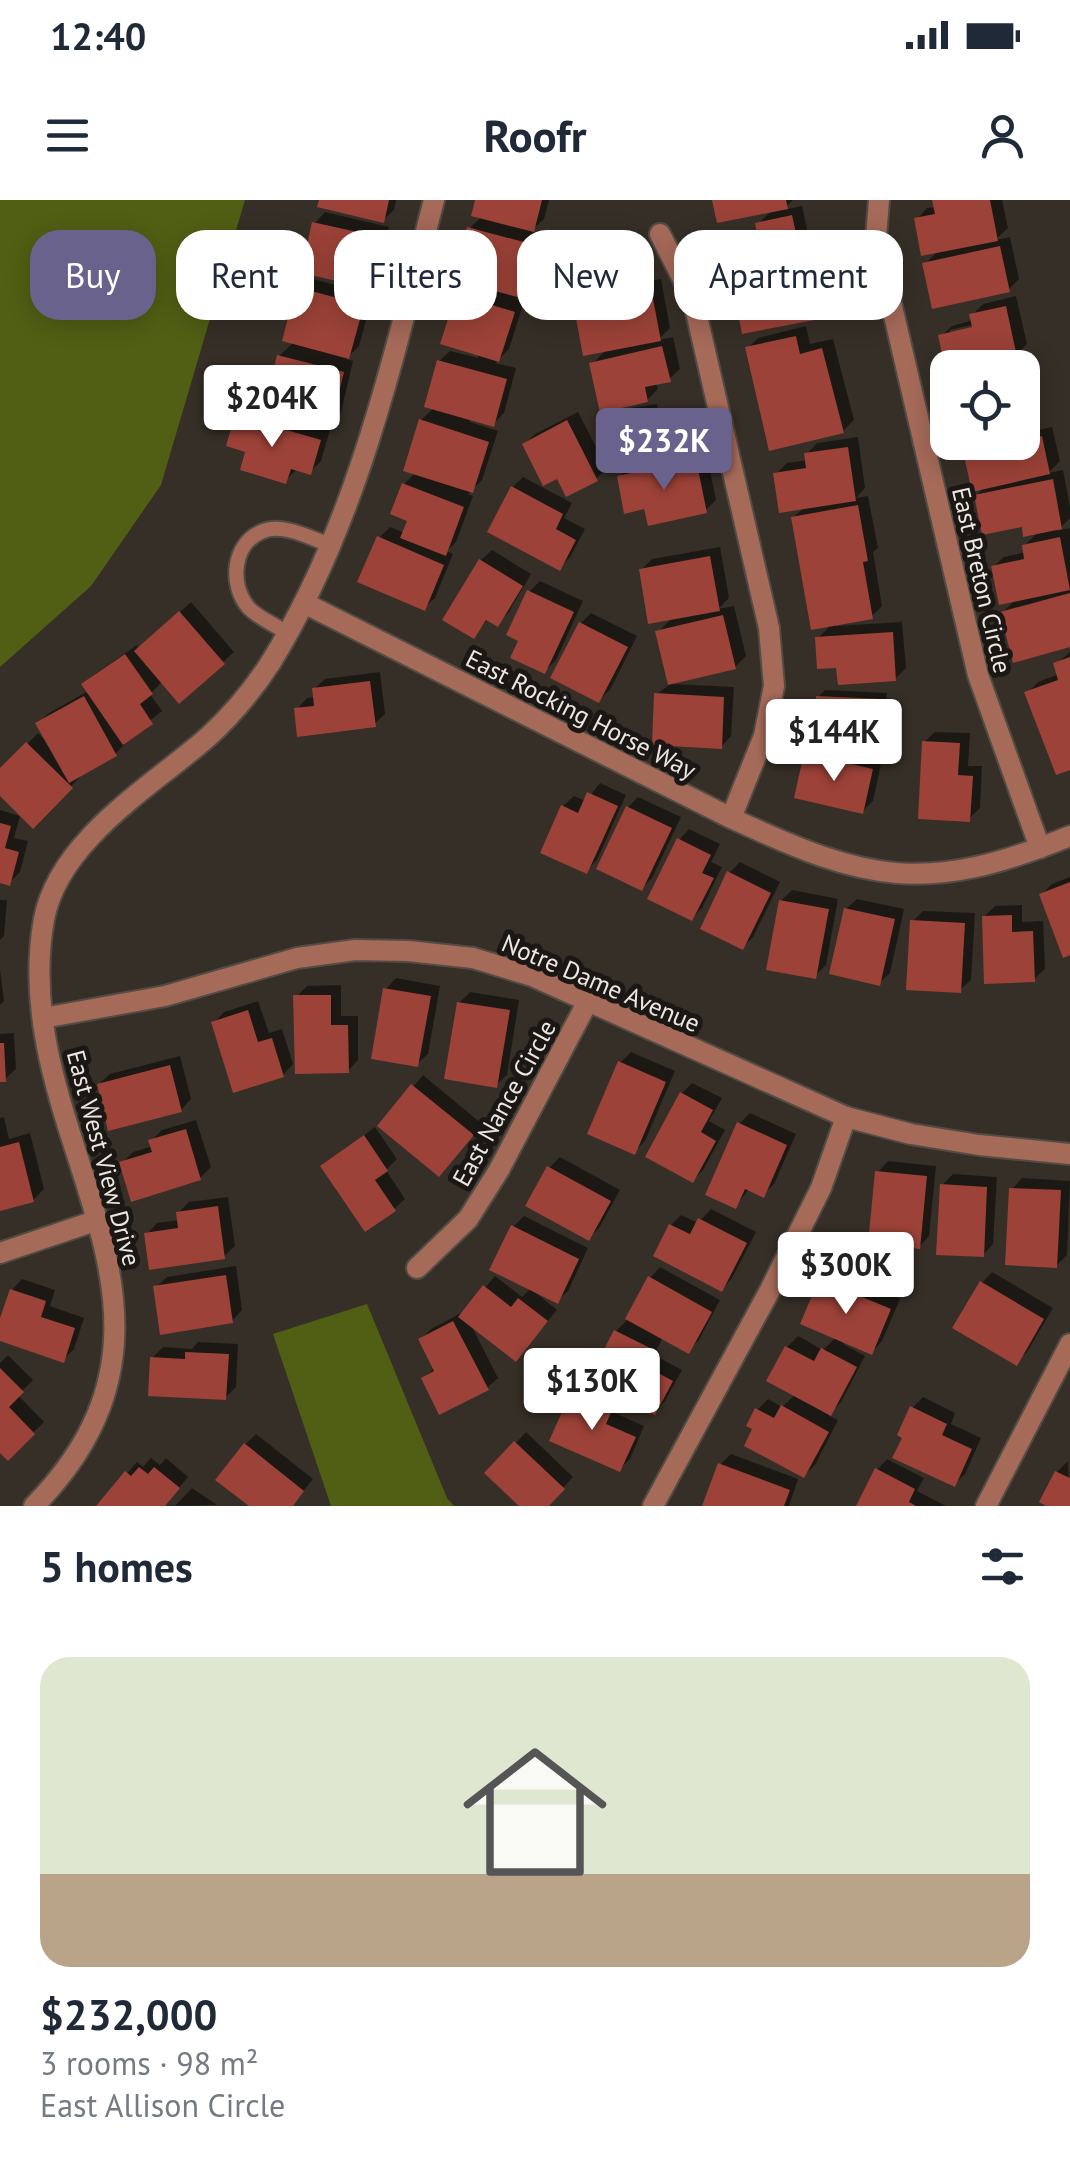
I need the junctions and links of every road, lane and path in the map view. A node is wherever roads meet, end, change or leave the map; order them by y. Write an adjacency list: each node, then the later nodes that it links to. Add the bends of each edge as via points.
1 (434, 200): 4 (street, East West View Drive, via 367,450)
2 (879, 200): 9 (street, East Breton Circle, via 876,238 978,675)
3 (660, 234): 7 (street, via 693,299 769,628 774,686 764,736)
4 (330, 545): 5 (street, East West View Drive); 6 (lane, via 291,530 262,531 236,562 237,586 248,608)
5 (304, 603): 6 (street, East West View Drive); 7 (street, East Rocking Horse Way)
6 (287, 633): 11 (street, East West View Drive, via 240,706 107,820 70,866 45,914)
7 (731, 818): 9 (street, East Rocking Horse Way, via 842,865 900,876 972,870)
8 (1070, 836): 9 (street, East Rocking Horse Way)
9 (1040, 848)
10 (588, 1001): 11 (street, Notre Dame Avenue, via 473,958 355,950); 12 (street, Notre Dame Avenue); 16 (street, East Nance Circle, via 468,1219)
11 (43, 1018): 14 (street, East West View Drive, via 49,1062)
12 (846, 1117): 13 (street, Notre Dame Avenue, via 912,1134); 19 (street, via 822,1188)
13 (1070, 1154)
14 (96, 1221): 15 (street); 18 (street, East West View Drive, via 110,1268 114,1363 81,1451)
15 (0, 1253)
16 (417, 1268)
17 (1070, 1344): 20 (street)
18 (34, 1506)
19 (653, 1506)
20 (986, 1506)

